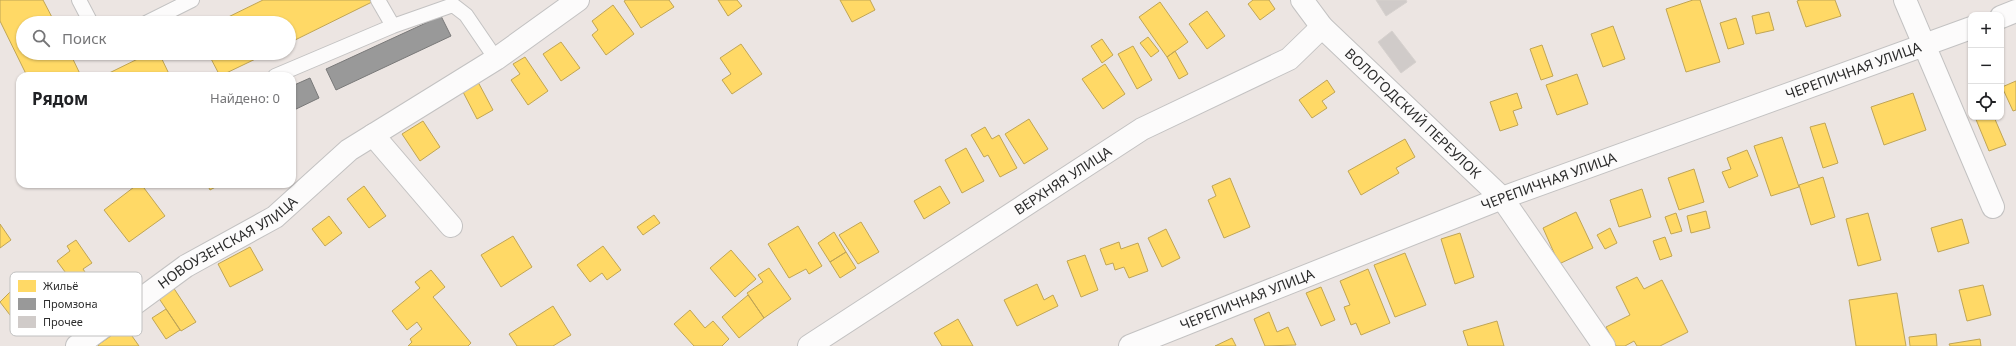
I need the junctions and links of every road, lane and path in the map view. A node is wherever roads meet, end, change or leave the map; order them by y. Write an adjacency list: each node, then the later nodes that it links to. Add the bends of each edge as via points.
1 (79, 0): 9 (lane)
2 (192, 0): 10 (lane)
3 (378, 0): 11 (lane)
4 (578, 0): 15 (street, НОВОУЗЕНСКАЯ УЛИЦА)
5 (1302, 0): 12 (street, ВОЛОГОДСКИЙ ПЕРЕУЛОК)
6 (1905, 0): 14 (street)
7 (2016, 11): 8 (street)
8 (2004, 15)
9 (87, 16)
10 (160, 16)
11 (393, 26): 15 (lane, via 453,5 466,15); 16 (lane)
12 (1322, 27): 18 (street, ВОЛОГОДСКИЙ ПЕРЕУЛОК); 24 (street, ВЕРХНЯЯ УЛИЦА, via 1289,59 1142,129)
13 (1968, 29): 14 (street, ЧЕРЕПИЧНАЯ УЛИЦА)
14 (1924, 46): 18 (street, ЧЕРЕПИЧНАЯ УЛИЦА); 19 (street)
15 (496, 59): 17 (street, НОВОУЗЕНСКАЯ УЛИЦА)
16 (284, 72)
17 (373, 135): 20 (street); 21 (street, НОВОУЗЕНСКАЯ УЛИЦА, via 349,150 275,217 186,266)
18 (1502, 198): 25 (street, ЧЕРЕПИЧНАЯ УЛИЦА); 26 (street, ВОЛОГОДСКИЙ ПЕРЕУЛОК)
19 (1993, 207)
20 (450, 226)
21 (142, 298)
22 (91, 336): 23 (street, НОВОУЗЕНСКАЯ УЛИЦА)
23 (77, 346)
24 (809, 346)
25 (1130, 346)
26 (1604, 346)

